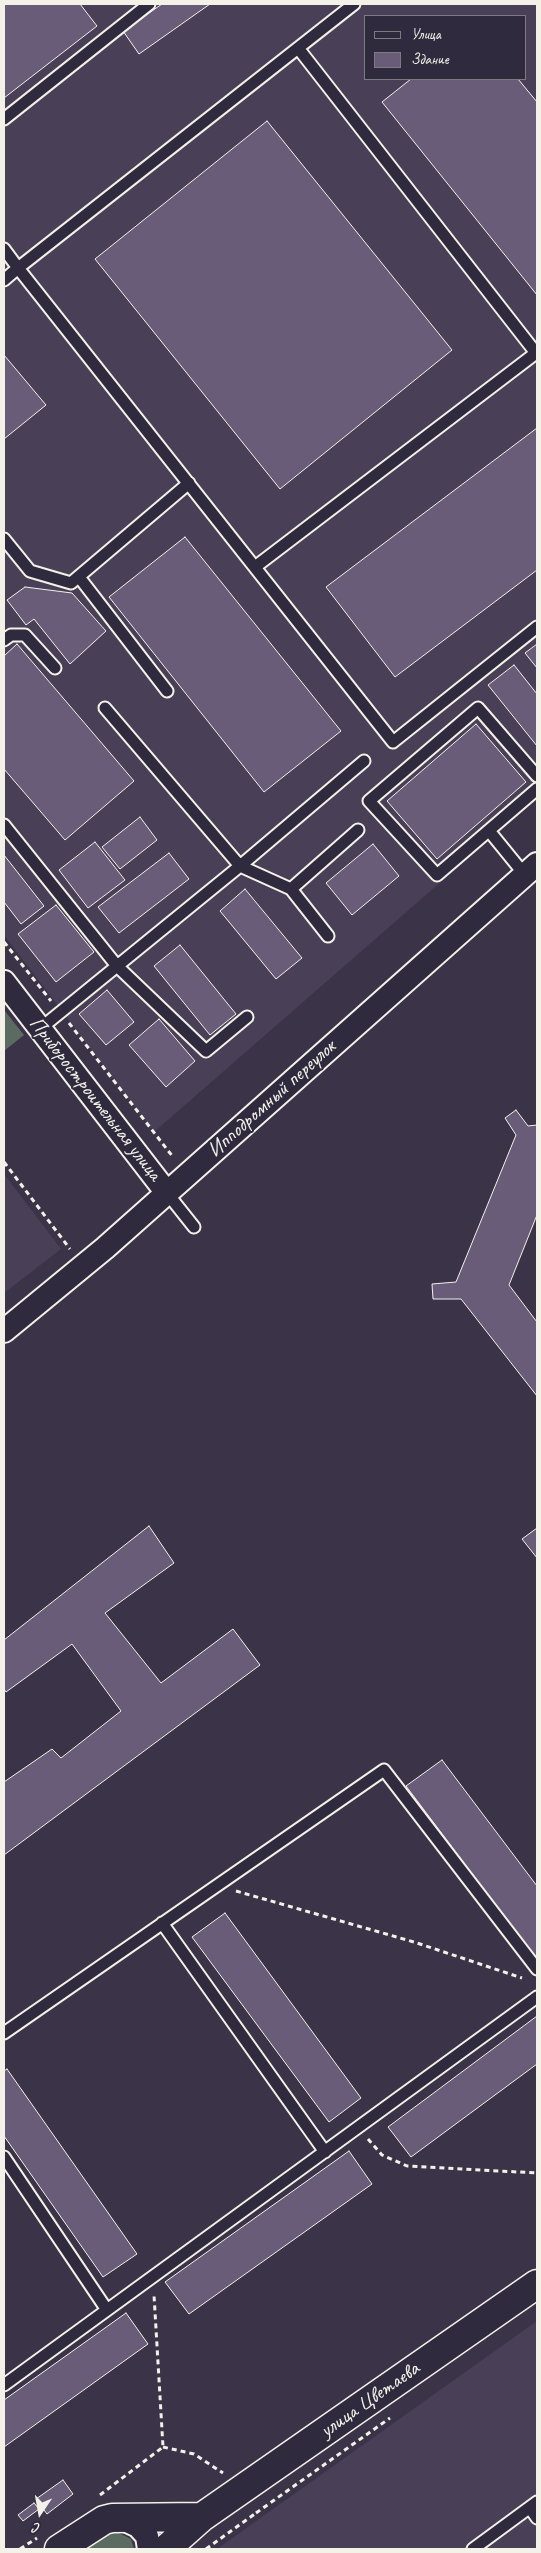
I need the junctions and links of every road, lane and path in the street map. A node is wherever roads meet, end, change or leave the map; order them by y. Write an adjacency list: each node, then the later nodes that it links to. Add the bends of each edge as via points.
1 (149, 4): 4 (lane)
2 (354, 4): 3 (lane)
3 (298, 48): 6 (lane); 8 (lane)
4 (4, 119)
5 (4, 249): 6 (lane)
6 (18, 268): 7 (lane); 9 (lane)
7 (4, 280)
8 (536, 354): 11 (lane)
9 (189, 483): 11 (lane); 12 (lane)
10 (4, 539): 12 (lane, via 30,571 71,583)
11 (255, 568): 13 (lane, via 393,742)
12 (79, 577): 16 (lane)
13 (537, 627)
14 (4, 640): 15 (lane, via 11,635 26,636)
15 (55, 668)
16 (167, 691)
17 (105, 708): 24 (lane)
18 (364, 761): 24 (lane)
19 (537, 776): 23 (lane, via 478,708 369,801 437,875)
20 (537, 789): 23 (lane)
21 (4, 825): 29 (lane)
22 (358, 830): 26 (lane)
23 (490, 832): 25 (lane)
24 (240, 866): 26 (lane); 29 (lane)
25 (531, 869): 36 (street, Ипподромный переулок)
26 (291, 889): 27 (lane)
27 (328, 936)
28 (4, 942): 31 (path)
29 (117, 966): 31 (lane); 32 (lane, via 206,1051)
30 (4, 982): 33 (street, Приборостроительная улица)
31 (60, 1012): 33 (lane); 34 (path)
32 (247, 1017)
33 (41, 1028): 36 (street, Приборостроительная улица)
34 (173, 1157)
35 (4, 1162): 38 (path)
36 (167, 1193): 37 (lane); 39 (street, Ипподромный переулок)
37 (194, 1227)
38 (70, 1249)
39 (4, 1331)
40 (216, 1885): 41 (lane); 42 (lane, via 384,1770); 43 (path, via 414,1942)
41 (162, 1923): 45 (lane); 47 (lane)
42 (537, 1969)
43 (528, 1979)
44 (537, 1997): 46 (lane)
45 (4, 2033)
46 (358, 2128): 47 (lane); 49 (path, via 382,2156 407,2166)
47 (325, 2152): 50 (lane)
48 (4, 2157): 52 (lane)
49 (537, 2173)
50 (153, 2277): 52 (lane); 54 (path, via 163,2447)
51 (537, 2284): 56 (main road, улица Цветаева)
52 (107, 2310): 53 (lane)
53 (4, 2385)
54 (99, 2496)
55 (533, 2505): 58 (lane); 63 (lane)
56 (202, 2517): 57 (main road); 62 (main road, улица Цветаева)
57 (121, 2518): 59 (main road, via 104,2520); 61 (street, via 138,2526 147,2536)
58 (537, 2518)
59 (51, 2541): 60 (path)
60 (20, 2549)
61 (149, 2549)
62 (166, 2549)
63 (473, 2549)

